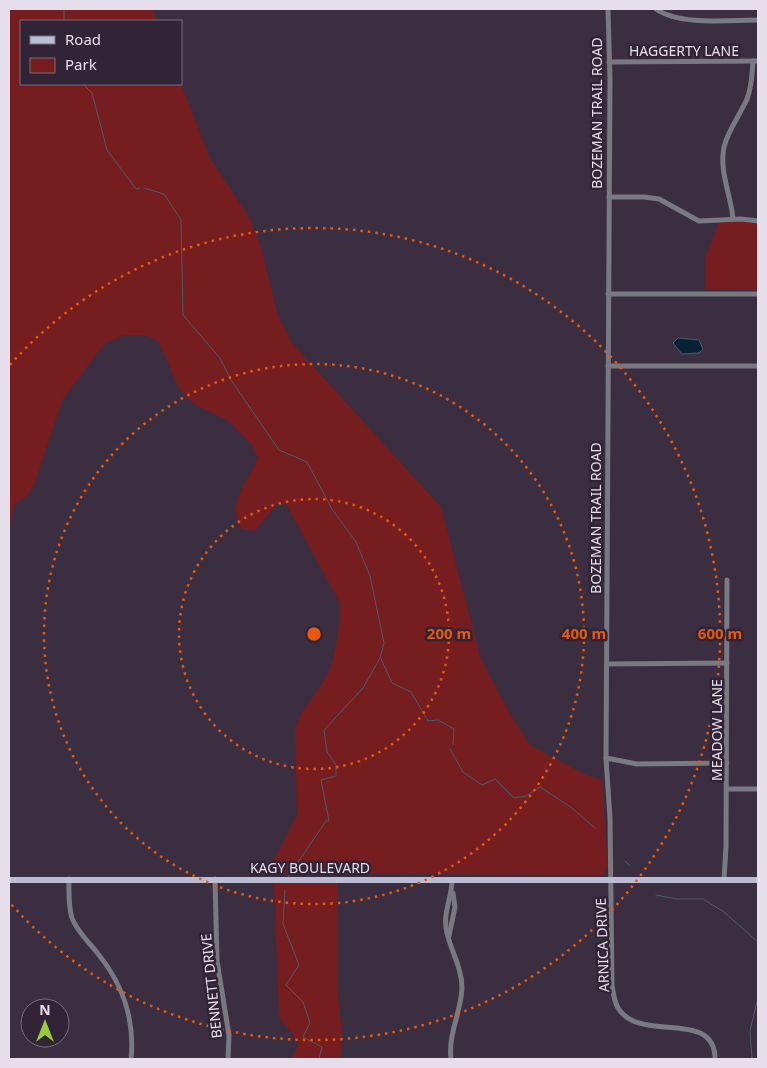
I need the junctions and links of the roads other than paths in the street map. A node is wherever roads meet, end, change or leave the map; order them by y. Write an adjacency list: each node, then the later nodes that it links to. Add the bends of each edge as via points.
1 (608, 9): 5 (street, BOZEMAN TRAIL ROAD)
2 (656, 9): 3 (street, via 678,18)
3 (758, 20)
4 (756, 61): 5 (street, HAGGERTY LANE); 7 (street, via 751,86 723,156)
5 (609, 62): 6 (street, BOZEMAN TRAIL ROAD)
6 (610, 197): 7 (street, via 660,200 698,221); 9 (street, BOZEMAN TRAIL ROAD)
7 (733, 219): 8 (street)
8 (758, 221)
9 (608, 294): 10 (street); 11 (street, BOZEMAN TRAIL ROAD)
10 (758, 294)
11 (608, 366): 12 (street); 15 (street, BOZEMAN TRAIL ROAD)
12 (758, 366)
13 (727, 580): 14 (street, MEADOW LANE)
14 (727, 663): 15 (street); 17 (street, MEADOW LANE)
15 (607, 664): 16 (street, BOZEMAN TRAIL ROAD)
16 (606, 758): 17 (street, via 637,764); 24 (street, BOZEMAN TRAIL ROAD)
17 (727, 763): 18 (street, MEADOW LANE)
18 (727, 789): 19 (street); 25 (street, MEADOW LANE)
19 (758, 789)
20 (215, 879): 22 (main road, KAGY BOULEVARD); 23 (main road, KAGY BOULEVARD); 28 (street, BENNETT DRIVE, via 217,961 229,1036)
21 (9, 880): 22 (main road, KAGY BOULEVARD)
22 (69, 880): 27 (street, via 70,910 76,926 112,972 123,994 131,1027)
23 (452, 880): 24 (main road, KAGY BOULEVARD); 29 (street, via 455,906 449,939 462,986 452,1034)
24 (611, 880): 25 (main road); 30 (street, ARNICA DRIVE, via 612,985 618,1008 643,1025 699,1032 712,1044)
25 (724, 880): 26 (main road)
26 (758, 880)
27 (131, 1059)
28 (228, 1059)
29 (451, 1059)
30 (715, 1059)

